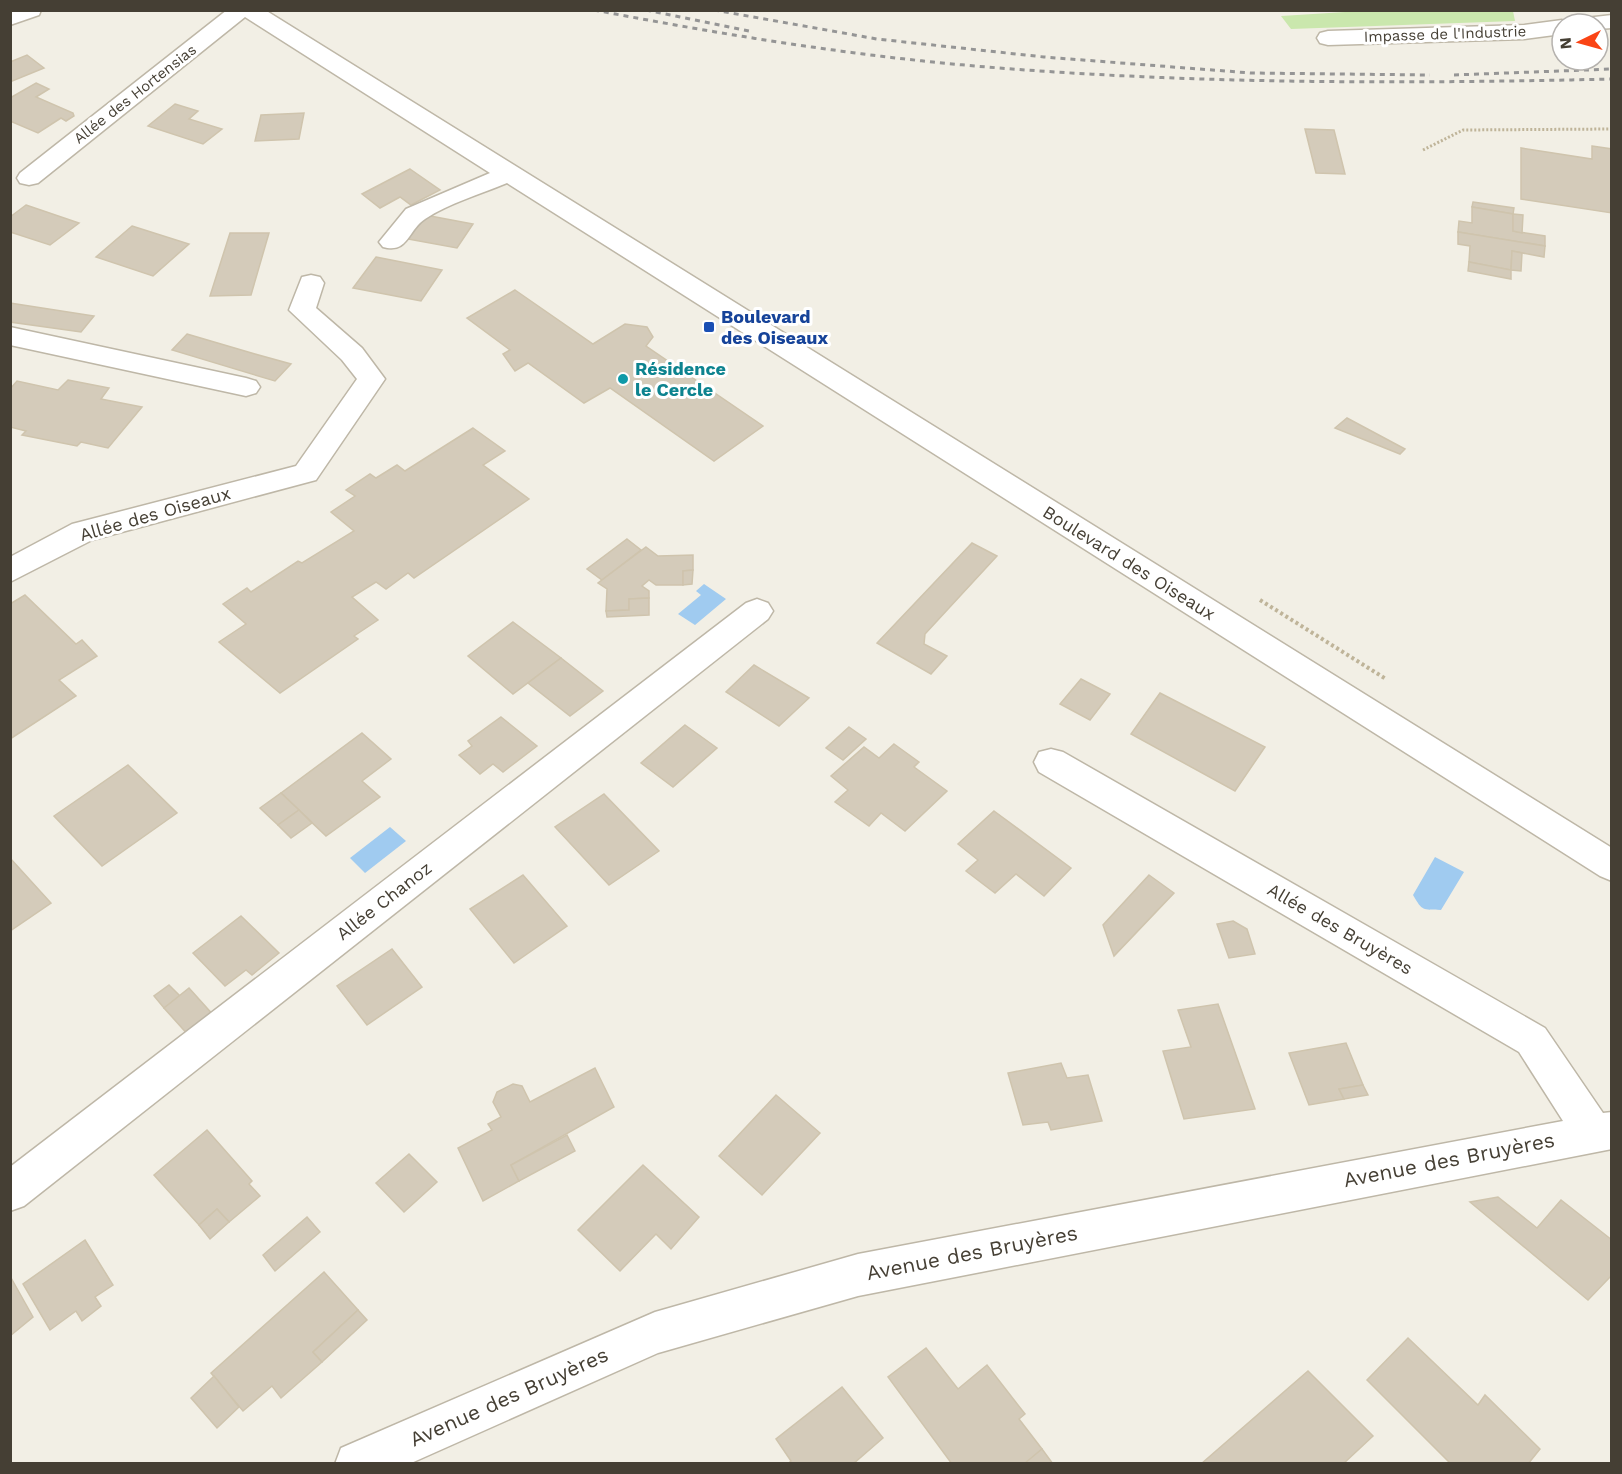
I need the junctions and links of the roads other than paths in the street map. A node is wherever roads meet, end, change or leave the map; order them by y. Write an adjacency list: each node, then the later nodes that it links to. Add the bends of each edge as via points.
1 (31, 10): 4 (street)
2 (241, 10): 8 (street, Allée des Hortensias)
3 (249, 10): 7 (street, Boulevard des Oiseaux)
4 (10, 19)
5 (1550, 29): 6 (street, Impasse de l'Industrie)
6 (1328, 38)
7 (510, 173): 9 (street, via 415,214); 16 (street, Boulevard des Oiseaux)
8 (29, 178)
9 (392, 242)
10 (311, 283): 13 (street, Allée des Oiseaux, via 302,310 352,354 371,379 306,473 83,532)
11 (10, 336): 12 (street)
12 (246, 387)
13 (10, 571)
14 (757, 611): 18 (street, Allée Chanoz)
15 (1052, 762): 17 (street, Allée des Bruyères, via 1532,1040)
16 (1611, 866)
17 (1602, 1131): 19 (street, Avenue des Bruyères, via 858,1275 655,1333)
18 (10, 1192)
19 (357, 1464)

